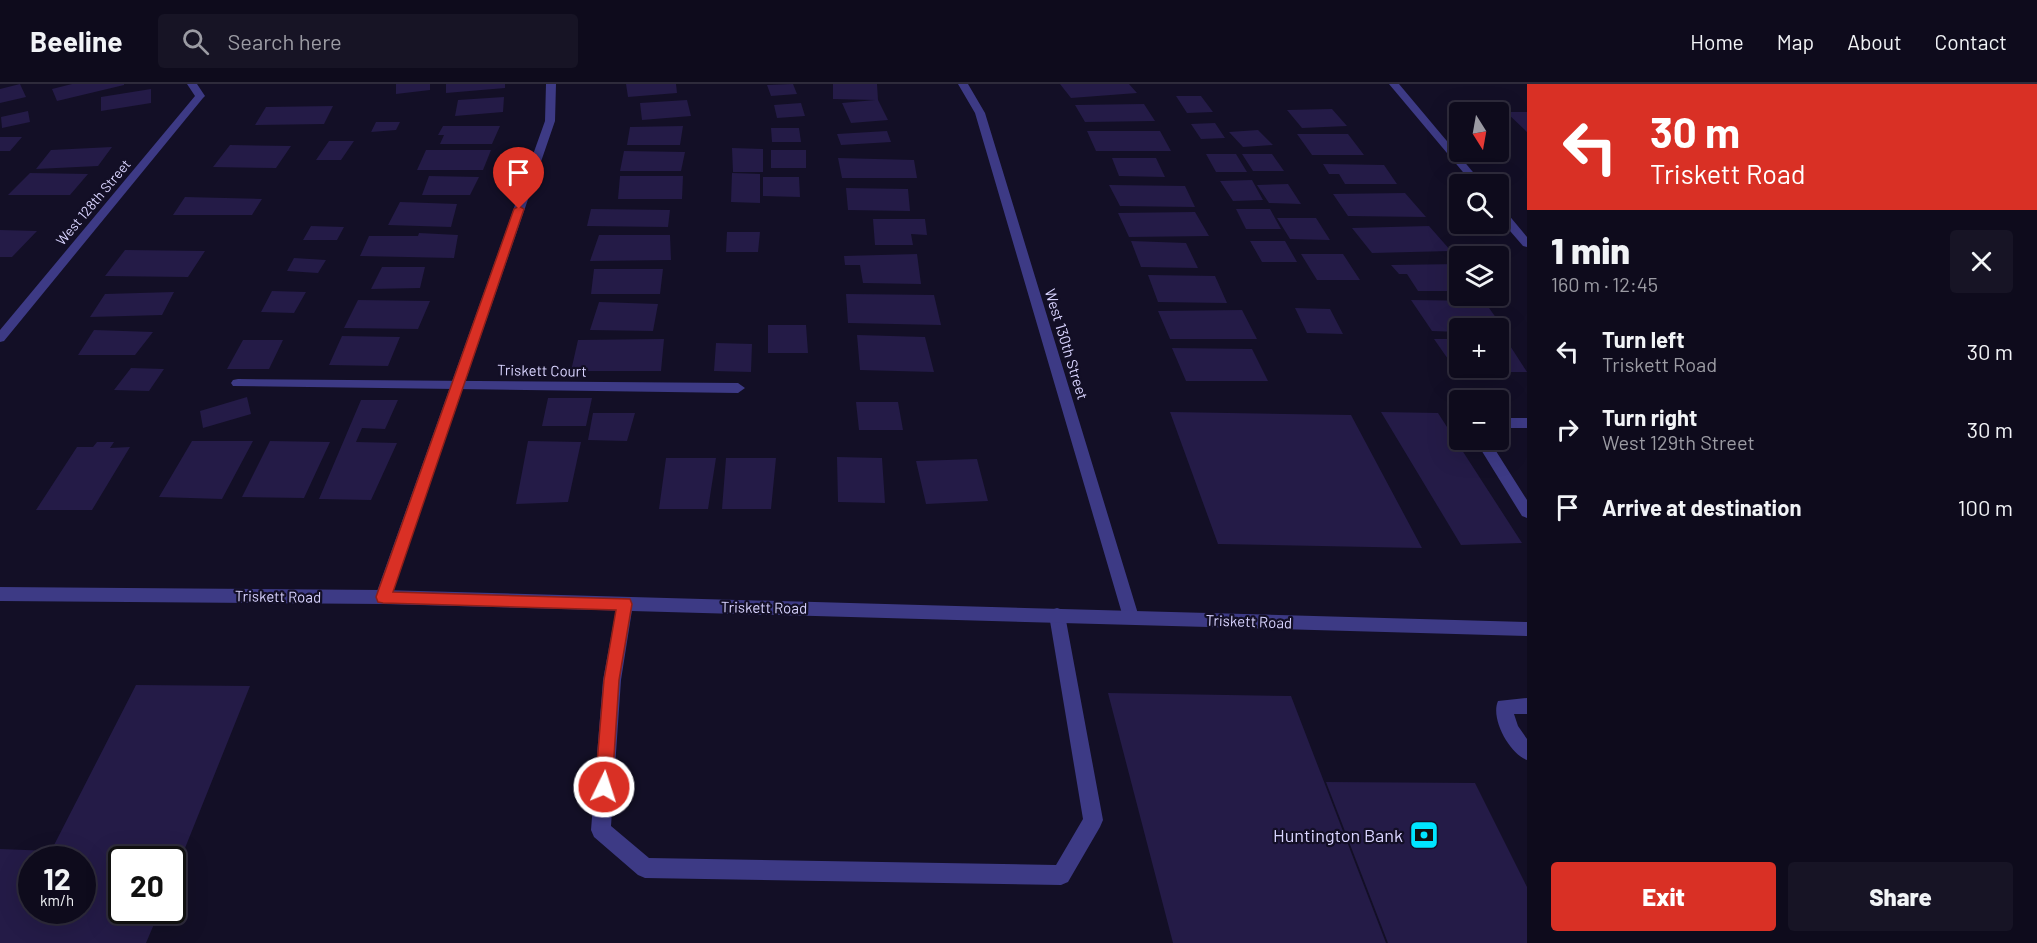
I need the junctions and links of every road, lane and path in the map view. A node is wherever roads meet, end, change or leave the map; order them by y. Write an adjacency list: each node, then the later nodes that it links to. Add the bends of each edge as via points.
1 (192, 84): 8 (street, West 128th Street, via 200,96)
2 (551, 84): 10 (street, via 550,121)
3 (963, 84): 20 (street, West 130th Street, via 980,112)
4 (1394, 84): 5 (street)
5 (1470, 174)
6 (1509, 223): 7 (street)
7 (1527, 244)
8 (0, 338)
9 (238, 383): 10 (street, Triskett Court)
10 (458, 385): 11 (street, Triskett Court); 17 (street)
11 (738, 388)
12 (1509, 423): 13 (street)
13 (1527, 423)
14 (1488, 450): 15 (street)
15 (1527, 512)
16 (0, 594): 17 (street, Triskett Road)
17 (383, 597): 18 (street, Triskett Road)
18 (625, 604): 19 (street, Triskett Road); 19 (street, via 612,680 601,830 645,868 1061,875 1093,820)
19 (1057, 615): 20 (street, Triskett Road)
20 (1131, 617): 21 (street, Triskett Road)
21 (1527, 629)
22 (1527, 706): 23 (street, via 1504,706 1505,720)
23 (1527, 752)

